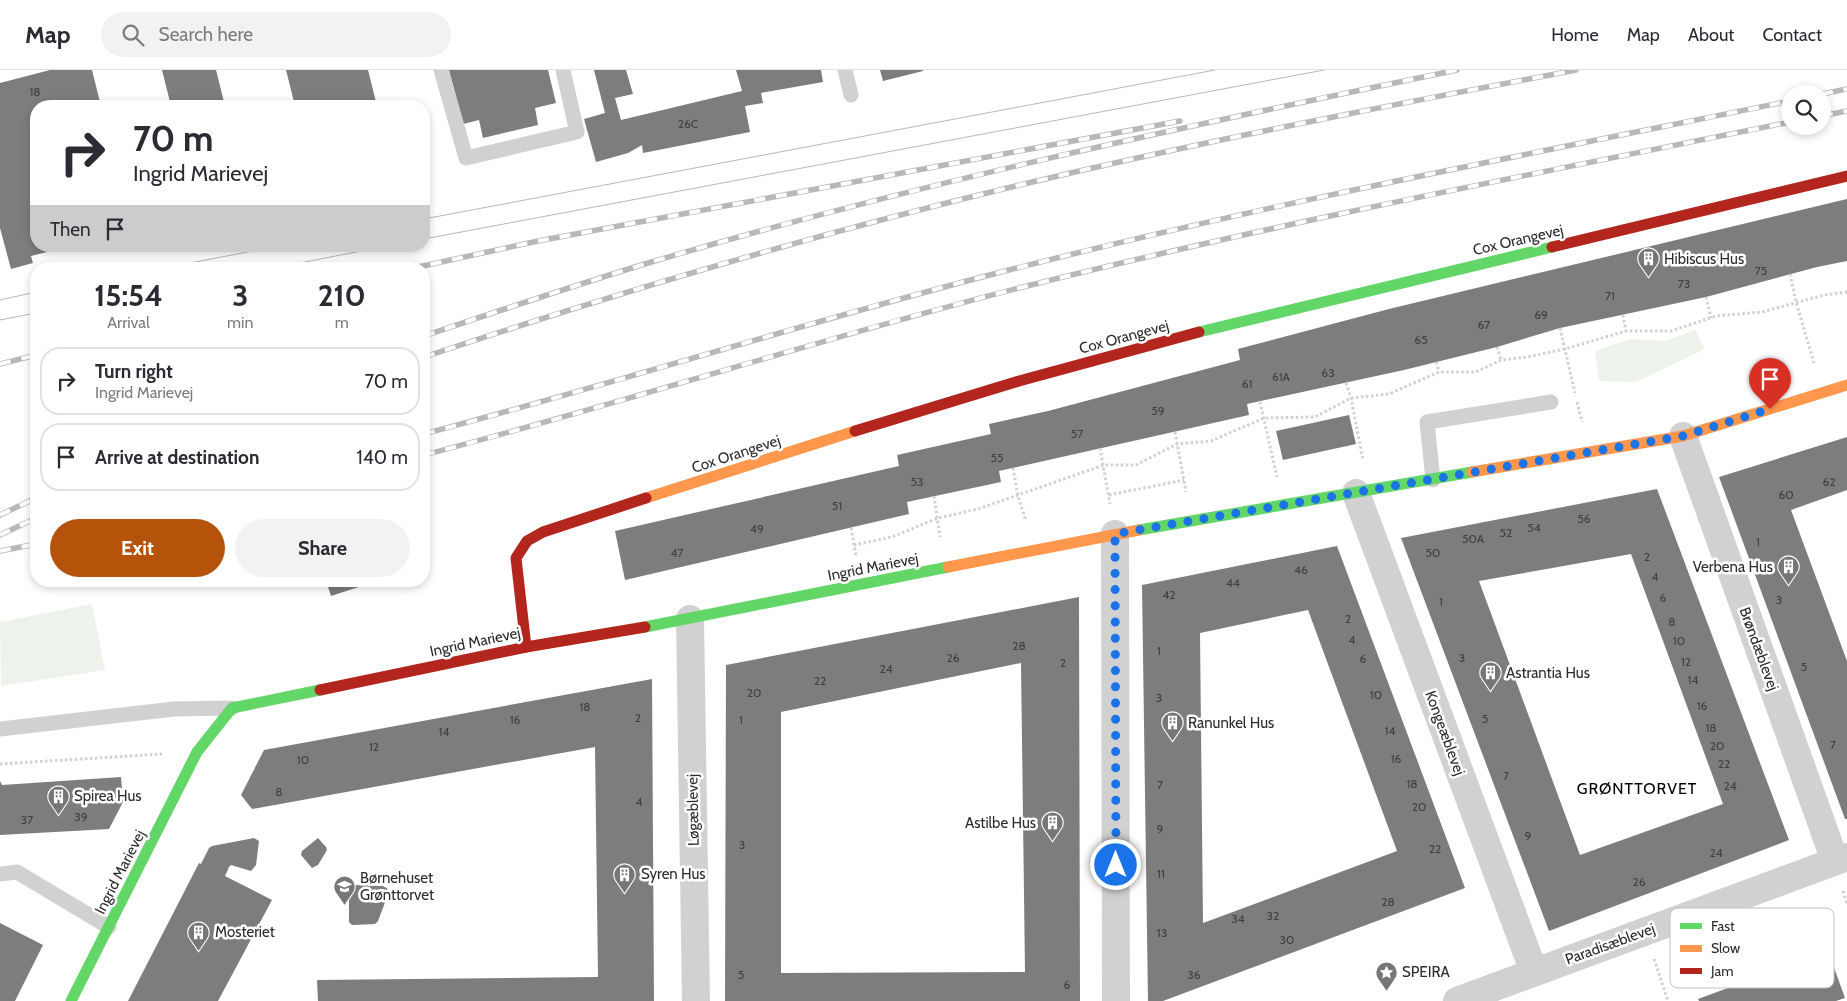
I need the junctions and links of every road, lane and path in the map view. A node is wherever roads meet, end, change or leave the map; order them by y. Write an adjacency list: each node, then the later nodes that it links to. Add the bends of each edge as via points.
1 (441, 70): 2 (lane, via 466,158 577,132)
2 (563, 70)
3 (845, 70): 4 (lane)
4 (851, 94)
5 (1847, 176): 46 (street, Cox Orangevej, via 1188,335 974,394 543,532 527,541 516,558)
6 (1790, 274): 9 (path)
7 (1847, 292): 9 (path)
8 (1706, 297): 11 (path)
9 (1796, 302): 11 (path, via 1762,312); 21 (path)
10 (1623, 315): 13 (path)
11 (1711, 318): 13 (path, via 1671,330)
12 (1560, 328): 15 (path)
13 (1626, 330): 15 (path)
14 (1498, 347): 16 (path)
15 (1565, 349): 16 (path)
16 (1501, 360): 18 (path, via 1476,372)
17 (1436, 362): 18 (path)
18 (1439, 372): 22 (path, via 1389,394)
19 (1346, 383): 22 (path)
20 (1847, 385): 21 (street, Ingrid Marievej)
21 (1822, 393): 27 (street, Ingrid Marievej)
22 (1351, 398): 25 (path, via 1315,417); 34 (path)
23 (1260, 402): 25 (path)
24 (1551, 402): 33 (lane, via 1427,422)
25 (1264, 418): 28 (path, via 1211,441); 38 (path)
26 (1175, 432): 28 (path)
27 (1683, 436): 33 (street, Ingrid Marievej); 51 (street, Brøndæblevej)
28 (1176, 444): 30 (path, via 1136,465); 32 (path)
29 (1100, 448): 30 (path)
30 (1104, 465): 35 (path); 37 (path)
31 (1013, 468): 37 (path)
32 (1184, 480): 35 (path); 40 (path)
33 (1433, 480): 34 (street, Ingrid Marievej)
34 (1363, 492): 38 (street, Ingrid Marievej); 57 (street, Kongeæblevej)
35 (1109, 495): 42 (path)
36 (934, 496): 39 (path)
37 (1018, 496): 39 (path)
38 (1284, 506): 40 (street, Ingrid Marievej)
39 (938, 518): 43 (path, via 892,537)
40 (1192, 521): 42 (street, Ingrid Marievej)
41 (851, 528): 43 (path)
42 (1115, 534): 44 (street, Ingrid Marievej); 60 (street)
43 (854, 544): 44 (path)
44 (862, 585): 45 (street, Ingrid Marievej)
45 (690, 619): 46 (street, Ingrid Marievej); 59 (street, Løgæblevej)
46 (526, 647): 47 (street, Ingrid Marievej)
47 (232, 708): 48 (lane, via 174,708); 49 (street, Ingrid Marievej)
48 (0, 729)
49 (197, 752): 50 (path); 55 (street, Ingrid Marievej)
50 (0, 764)
51 (1841, 859): 53 (street, Paradisæblevej)
52 (0, 874): 55 (lane, via 17,872)
53 (1708, 908)
54 (1670, 922): 56 (street, Paradisæblevej)
55 (109, 927): 58 (street, Ingrid Marievej)
56 (1645, 931): 57 (street, Paradisæblevej); 62 (path)
57 (1534, 972): 61 (street, Paradisæblevej)
58 (71, 1001)
59 (696, 1001)
60 (1116, 1001)
61 (1457, 1001)
62 (1668, 1001)

